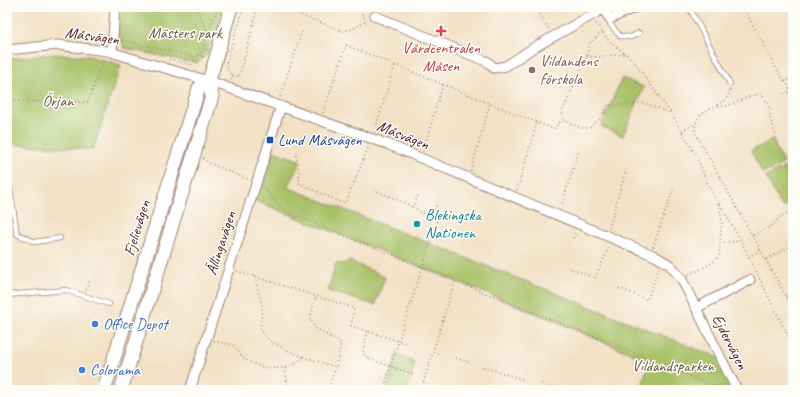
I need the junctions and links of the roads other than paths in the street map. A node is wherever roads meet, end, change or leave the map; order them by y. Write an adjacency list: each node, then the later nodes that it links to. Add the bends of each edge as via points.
1 (115, 7): 10 (street)
2 (231, 7): 11 (main road, Fjelievägen)
3 (636, 7): 7 (street)
4 (690, 7): 12 (lane)
5 (603, 8): 6 (street, via 506,66 494,68 488,62); 7 (street)
6 (375, 16)
7 (610, 19): 8 (lane, via 610,24 620,36 630,37)
8 (638, 33)
9 (7, 50): 10 (street, Måsvägen, via 58,46)
10 (109, 52): 11 (street, Måsvägen)
11 (209, 81): 13 (street, Måsvägen); 20 (main road, Fjelievägen, via 199,88); 21 (main road, Fjelievägen, via 212,96)
12 (730, 84)
13 (279, 105): 19 (street, Måsvägen, via 373,139 649,254 670,265 681,278); 22 (street, Ällingavägen)
14 (7, 181): 15 (lane, via 17,234 35,242)
15 (60, 238)
16 (750, 280): 19 (street)
17 (7, 296): 18 (lane, via 66,290)
18 (109, 304)
19 (696, 308): 23 (street, Ejdervägen)
20 (104, 390)
21 (121, 390)
22 (190, 390)
23 (738, 390)

